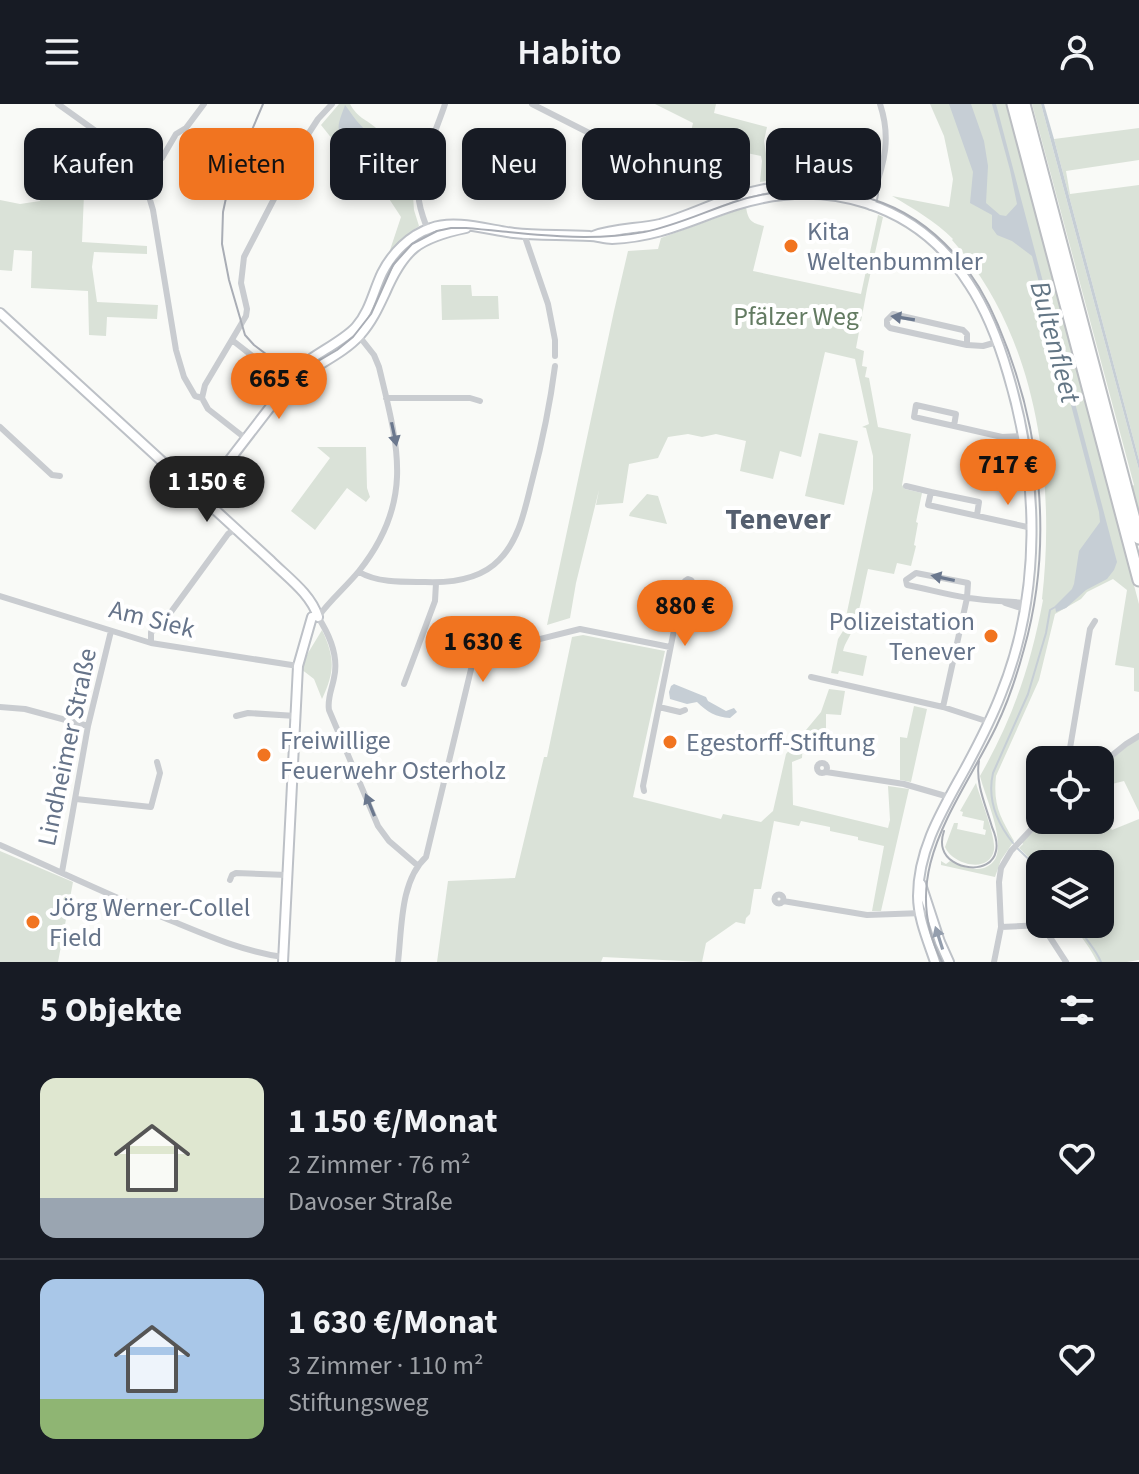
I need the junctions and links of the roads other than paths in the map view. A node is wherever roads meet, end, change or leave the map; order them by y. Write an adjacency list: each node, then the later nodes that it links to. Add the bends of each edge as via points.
1 (58, 104): 9 (street)
2 (204, 104): 11 (street)
3 (332, 104): 22 (street, via 305,139 244,257 246,316)
4 (445, 104): 17 (street, via 420,180)
5 (532, 104): 10 (street)
6 (880, 104): 12 (street, via 887,135)
7 (1013, 104): 45 (highway)
8 (1024, 104): 43 (highway)
9 (92, 128)
10 (582, 129)
11 (163, 156)
12 (881, 166)
13 (766, 189): 19 (street, via 659,224)
14 (150, 200): 29 (street, via 178,360 195,396)
15 (872, 200): 16 (street)
16 (871, 205): 19 (street, via 840,196 785,194 663,231 629,238); 23 (street, via 906,222 944,251 971,286)
17 (429, 234): 18 (street, via 470,227); 21 (street, via 397,267); 26 (street, via 416,235 392,257 360,322)
18 (524, 234): 19 (street); 25 (street, via 548,304)
19 (593, 236)
20 (0, 313): 39 (street)
21 (359, 336): 26 (street); 30 (street, via 374,355)
22 (232, 340): 28 (street); 29 (street)
23 (997, 342): 24 (street); 34 (street)
24 (967, 345): 24 (street, one-way to 24, via 963,330 893,314 887,320 890,328)
25 (555, 356)
26 (310, 365): 28 (street)
27 (555, 366): 46 (street, via 541,444 510,546 479,574)
28 (288, 384): 35 (street)
29 (202, 398): 35 (street)
30 (386, 398): 31 (street); 44 (street, one-way to 44, via 398,477 381,539)
31 (480, 401)
32 (954, 426): 32 (street, via 956,414 916,405 914,417); 34 (street, via 1002,437)
33 (0, 427): 36 (street, via 52,475)
34 (1024, 436): 41 (street)
35 (245, 438): 39 (street)
36 (60, 476)
37 (906, 486): 38 (street)
38 (931, 492): 40 (street, via 979,502); 40 (street, via 928,505)
39 (201, 497): 42 (street)
40 (977, 515): 41 (street)
41 (1032, 528): 50 (street)
42 (235, 529): 51 (street, via 302,592 315,608); 54 (street, via 151,632)
43 (1139, 538)
44 (359, 572): 46 (street); 51 (street)
45 (1139, 580)
46 (436, 583): 58 (street, via 435,601)
47 (685, 593): 55 (street)
48 (0, 596): 53 (street, Am Siek)
49 (967, 598): 49 (street, one-way to 49, via 968,583 916,573 906,580 907,585); 50 (street); 61 (street)
50 (1025, 606): 65 (street, via 1015,654)
51 (315, 617): 56 (street, via 318,622); 77 (street, one-way to 51, via 378,826 329,710 336,666 329,638)
52 (1095, 621): 68 (street)
53 (111, 631): 54 (street, Am Siek); 66 (street, Lindheimer Straße)
54 (151, 643): 56 (street, Am Siek)
55 (670, 647): 60 (street); 77 (street, via 580,629 480,654 473,661 426,857)
56 (298, 666): 64 (street)
57 (811, 677): 61 (street)
58 (404, 684)
59 (0, 707): 66 (street)
60 (659, 707): 62 (street); 72 (street)
61 (943, 707): 65 (street)
62 (685, 710)
63 (236, 716): 64 (street)
64 (296, 716): 79 (street)
65 (990, 723): 73 (street)
66 (88, 726): 74 (street, Lindheimer Straße)
67 (1139, 736): 69 (street)
68 (1070, 746)
69 (1114, 754)
70 (157, 762): 74 (street, via 160,773 151,807)
71 (826, 772): 73 (street)
72 (644, 791)
73 (949, 797): 80 (street, via 925,850)
74 (76, 799): 78 (street, Lindheimer Straße)
75 (1026, 834): 85 (street, via 1001,868)
76 (0, 845): 78 (street)
77 (417, 865): 87 (street, via 407,891)
78 (62, 872): 86 (street, via 139,908)
79 (287, 875): 81 (street, via 236,873); 86 (street)
80 (920, 879): 83 (street); 84 (street)
81 (230, 880)
82 (783, 901): 84 (street, via 867,915)
83 (931, 912): 84 (street); 89 (street, one-way to 83)
84 (920, 913): 88 (street)
85 (1001, 927): 90 (street); 91 (street, via 1042,925)
86 (283, 960)
87 (398, 962)
88 (935, 962)
89 (949, 962)
90 (994, 962)
91 (1066, 962)

